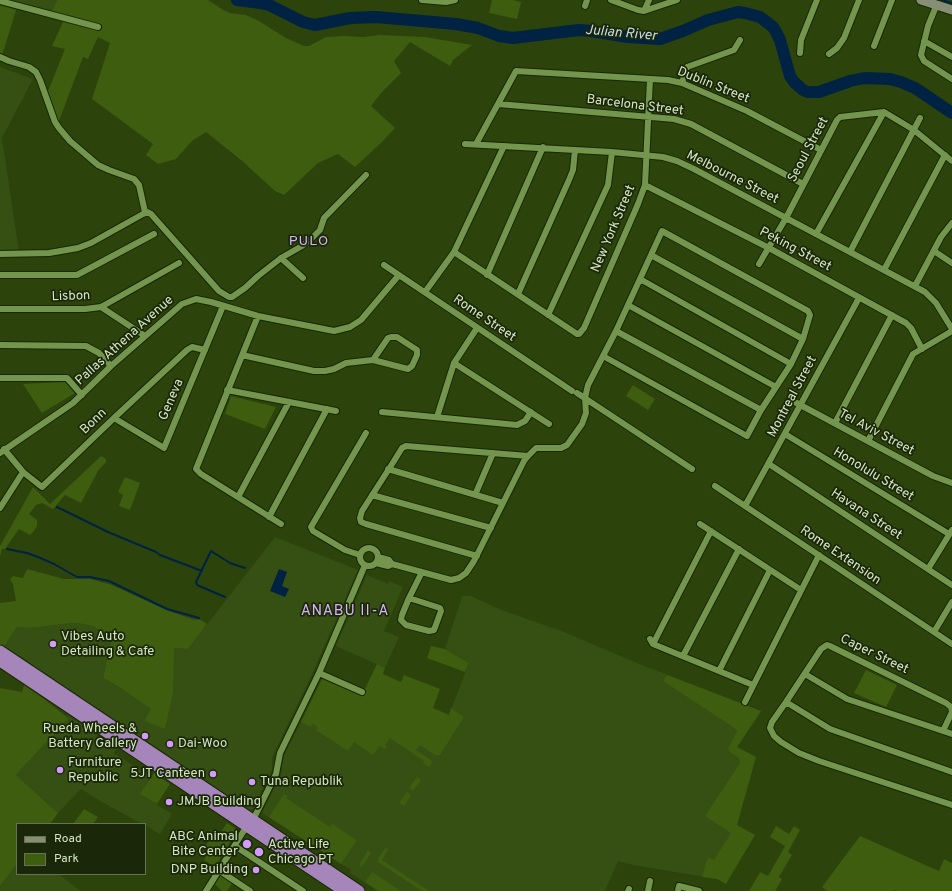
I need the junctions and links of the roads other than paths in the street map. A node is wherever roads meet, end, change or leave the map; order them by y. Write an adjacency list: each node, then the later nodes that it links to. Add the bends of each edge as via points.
1 (427, 0): 2 (street)
2 (454, 0)
3 (611, 0): 11 (street)
4 (649, 0): 13 (street)
5 (677, 0): 13 (street)
6 (818, 0): 19 (street, via 801,40)
7 (859, 0): 20 (street, via 844,38)
8 (892, 0): 18 (street)
9 (921, 0): 12 (main road)
10 (0, 1): 15 (street)
11 (619, 2): 13 (street)
12 (937, 4): 14 (main road); 17 (street)
13 (644, 10)
14 (952, 10)
15 (98, 27)
16 (740, 40): 25 (street, via 734,50 687,67)
17 (924, 41): 22 (street); 24 (street, via 922,58)
18 (874, 46)
19 (800, 53)
20 (829, 54)
21 (0, 57): 44 (street, via 36,72 59,128 98,165 134,179 140,185)
22 (952, 57)
23 (650, 79): 25 (street, Dublin Street); 26 (street, Dublin Street, via 516,71); 28 (street, New York Street)
24 (952, 79)
25 (682, 83): 36 (street, Dublin Street, via 748,111)
26 (498, 104): 28 (street, Barcelona Street); 32 (street)
27 (884, 112): 30 (street); 36 (street, Seoul Street, via 840,117); 48 (street)
28 (648, 116): 38 (street, New York Street); 42 (street, Barcelona Street, via 691,124)
29 (920, 118): 30 (street)
30 (914, 130): 39 (street); 52 (street)
31 (465, 144): 32 (street, Melbourne Street)
32 (476, 144): 33 (street, Melbourne Street)
33 (504, 146): 34 (street, Melbourne Street); 51 (street)
34 (543, 147): 35 (street, Melbourne Street); 63 (street)
35 (575, 150): 37 (street, Melbourne Street); 68 (street, via 569,180)
36 (822, 150): 42 (street, Seoul Street)
37 (612, 152): 38 (street, Melbourne Street); 74 (street, via 608,185)
38 (646, 155): 43 (street, New York Street); 45 (street, Melbourne Street, via 670,159 694,169)
39 (945, 155): 40 (street); 60 (street)
40 (952, 161)
41 (366, 176): 55 (street, via 324,218 320,230 312,238)
42 (803, 184): 45 (street, Seoul Street)
43 (645, 185): 49 (street, Peking Street); 74 (street, New York Street, via 584,328 577,334)
44 (145, 212): 53 (street, via 78,248 48,254); 55 (street, via 151,214 219,291 228,297 237,294)
45 (786, 218): 48 (street, Melbourne Street); 49 (street, Seoul Street)
46 (952, 223): 50 (street)
47 (154, 234): 61 (street, via 77,275)
48 (816, 234): 52 (street, Melbourne Street)
49 (769, 248): 58 (street, Seoul Street); 69 (street, Peking Street)
50 (934, 251): 57 (street); 66 (street)
51 (454, 252): 63 (street); 67 (street)
52 (850, 252): 60 (street, Melbourne Street)
53 (0, 254)
54 (651, 255): 65 (street); 81 (street); 81 (street, via 662,231 808,311 810,314)
55 (281, 258): 64 (street)
56 (179, 263): 72 (street, Lisbon)
57 (952, 263)
58 (759, 264)
59 (384, 265): 62 (street, Rome Street)
60 (884, 270): 66 (street, Melbourne Street)
61 (0, 275)
62 (399, 275): 67 (street, Rome Street); 76 (street, Pallas Athena Avenue, via 361,320 342,330 334,332)
63 (487, 275): 68 (street)
64 (303, 278)
65 (640, 279): 70 (street); 89 (street)
66 (915, 286): 78 (street, Melbourne Street, via 936,303)
67 (425, 292): 77 (street, Rome Street)
68 (518, 294): 74 (street)
69 (859, 298): 75 (street, Peking Street); 98 (street, Montreal Street)
70 (628, 305): 79 (street); 92 (street)
71 (223, 306): 76 (street, Pallas Athena Avenue); 80 (street, Pallas Athena Avenue, via 196,299 182,304); 84 (street, Geneva)
72 (101, 307): 73 (street, Lisbon); 80 (street)
73 (0, 310)
74 (548, 315)
75 (892, 315): 83 (street, Peking Street, via 911,328); 106 (street)
76 (258, 316): 85 (street)
77 (477, 328): 88 (street); 95 (street, Rome Street)
78 (952, 330): 83 (street)
79 (616, 331): 86 (street); 100 (street)
80 (145, 336): 90 (street, Pallas Athena Avenue)
81 (803, 339): 89 (street)
82 (0, 345): 90 (street, via 86,346 99,353)
83 (922, 349): 110 (street, via 913,354)
84 (205, 350): 105 (street, Bonn, via 190,348); 105 (street, Geneva, via 164,448)
85 (242, 355): 87 (street, via 314,371 325,371 346,363); 93 (street)
86 (603, 356): 95 (street, via 588,385); 100 (street, via 747,436)
87 (373, 360): 87 (street, via 390,337 397,338 417,350 412,366 408,370)
88 (454, 363): 103 (street); 104 (street)
89 (791, 364): 92 (street)
90 (111, 366): 94 (street, Pallas Athena Avenue)
91 (0, 378): 94 (street, via 67,378)
92 (776, 387): 100 (street)
93 (227, 390): 97 (street); 122 (street, via 196,469)
94 (82, 395): 111 (street, Pallas Athena Avenue)
95 (585, 398): 113 (street, via 586,413 582,424 567,445 561,448 536,448); 116 (street, Rome Street)
96 (791, 400): 98 (street, Tel Aviv Street)
97 (289, 402): 99 (street); 122 (street)
98 (801, 405): 106 (street, Tel Aviv Street); 109 (street, Montreal Street)
99 (327, 409): 101 (street); 126 (street)
100 (761, 410)
101 (336, 411)
102 (382, 412): 104 (street)
103 (531, 412): 104 (street, via 525,421 517,425); 107 (street)
104 (437, 417)
105 (114, 418): 117 (street, Bonn, via 42,487)
106 (835, 423): 110 (street, Tel Aviv Street)
107 (549, 424)
108 (366, 433): 133 (street, via 311,527 313,531 345,550)
109 (785, 434): 114 (street, Montreal Street); 131 (street, Honolulu Street)
110 (868, 441): 118 (street, Tel Aviv Street, via 933,476)
111 (2, 451): 117 (street, Bonn)
112 (493, 453): 113 (street); 115 (street, via 406,446); 121 (street)
113 (528, 456): 123 (street)
114 (769, 464): 124 (street, Montreal Street); 138 (street, Havana Street)
115 (388, 469): 120 (street); 121 (street)
116 (692, 469)
117 (23, 472): 125 (street)
118 (952, 483)
119 (715, 486): 124 (street, Rome Extension)
120 (372, 495): 129 (street); 134 (street, via 362,511 361,522)
121 (475, 495): 123 (street)
122 (238, 497): 126 (street)
123 (503, 503): 129 (street)
124 (745, 506): 135 (street, Rome Extension)
125 (0, 508)
126 (269, 517): 127 (street)
127 (280, 524)
128 (700, 524): 130 (street)
129 (491, 528): 134 (street)
130 (711, 531): 132 (street); 148 (street, via 652,642)
131 (951, 532): 138 (street)
132 (740, 549): 139 (street); 148 (street)
133 (360, 555): 136 (street, via 370,548 376,550); 137 (street)
134 (477, 556): 140 (street, via 459,578 451,580)
135 (819, 556): 142 (street); 145 (street, Rome Extension)
136 (377, 560): 137 (street, via 373,565); 140 (street, via 388,566 392,564)
137 (365, 565): 151 (street)
138 (928, 569): 141 (street, Havana Street)
139 (770, 570): 142 (street); 150 (street)
140 (422, 572): 143 (street)
141 (952, 585)
142 (802, 590): 153 (street)
143 (409, 598): 143 (street, via 402,615 403,624 434,630 440,608)
144 (952, 602): 145 (street)
145 (934, 632): 146 (street, Rome Extension)
146 (952, 644)
147 (0, 651): 159 (highway)
148 (683, 656): 150 (street)
149 (0, 661): 159 (highway)
150 (719, 671): 153 (street)
151 (319, 673): 154 (street); 162 (street, via 280,753 277,771)
152 (804, 674): 156 (street, Caper Street); 157 (street, via 847,699); 157 (street, Caper Street, via 821,649 830,646 946,703 952,712)
153 (753, 685): 155 (street)
154 (362, 692)
155 (745, 702)
156 (786, 702): 160 (street, via 830,729); 161 (street, Caper Street, via 770,728 774,736 799,752 826,764)
157 (943, 731): 158 (street)
158 (952, 734)
159 (126, 740): 162 (highway)
160 (952, 772)
161 (951, 803)
162 (250, 824): 163 (street); 169 (highway); 170 (highway)
163 (235, 846): 164 (street); 168 (street)
164 (220, 871): 166 (street); 167 (street)
165 (650, 881): 171 (street)
166 (206, 891)
167 (250, 891)
168 (303, 891)
169 (344, 891)
170 (359, 891)
171 (648, 891)
172 (678, 891): 173 (street, via 679,886)
173 (699, 891)

